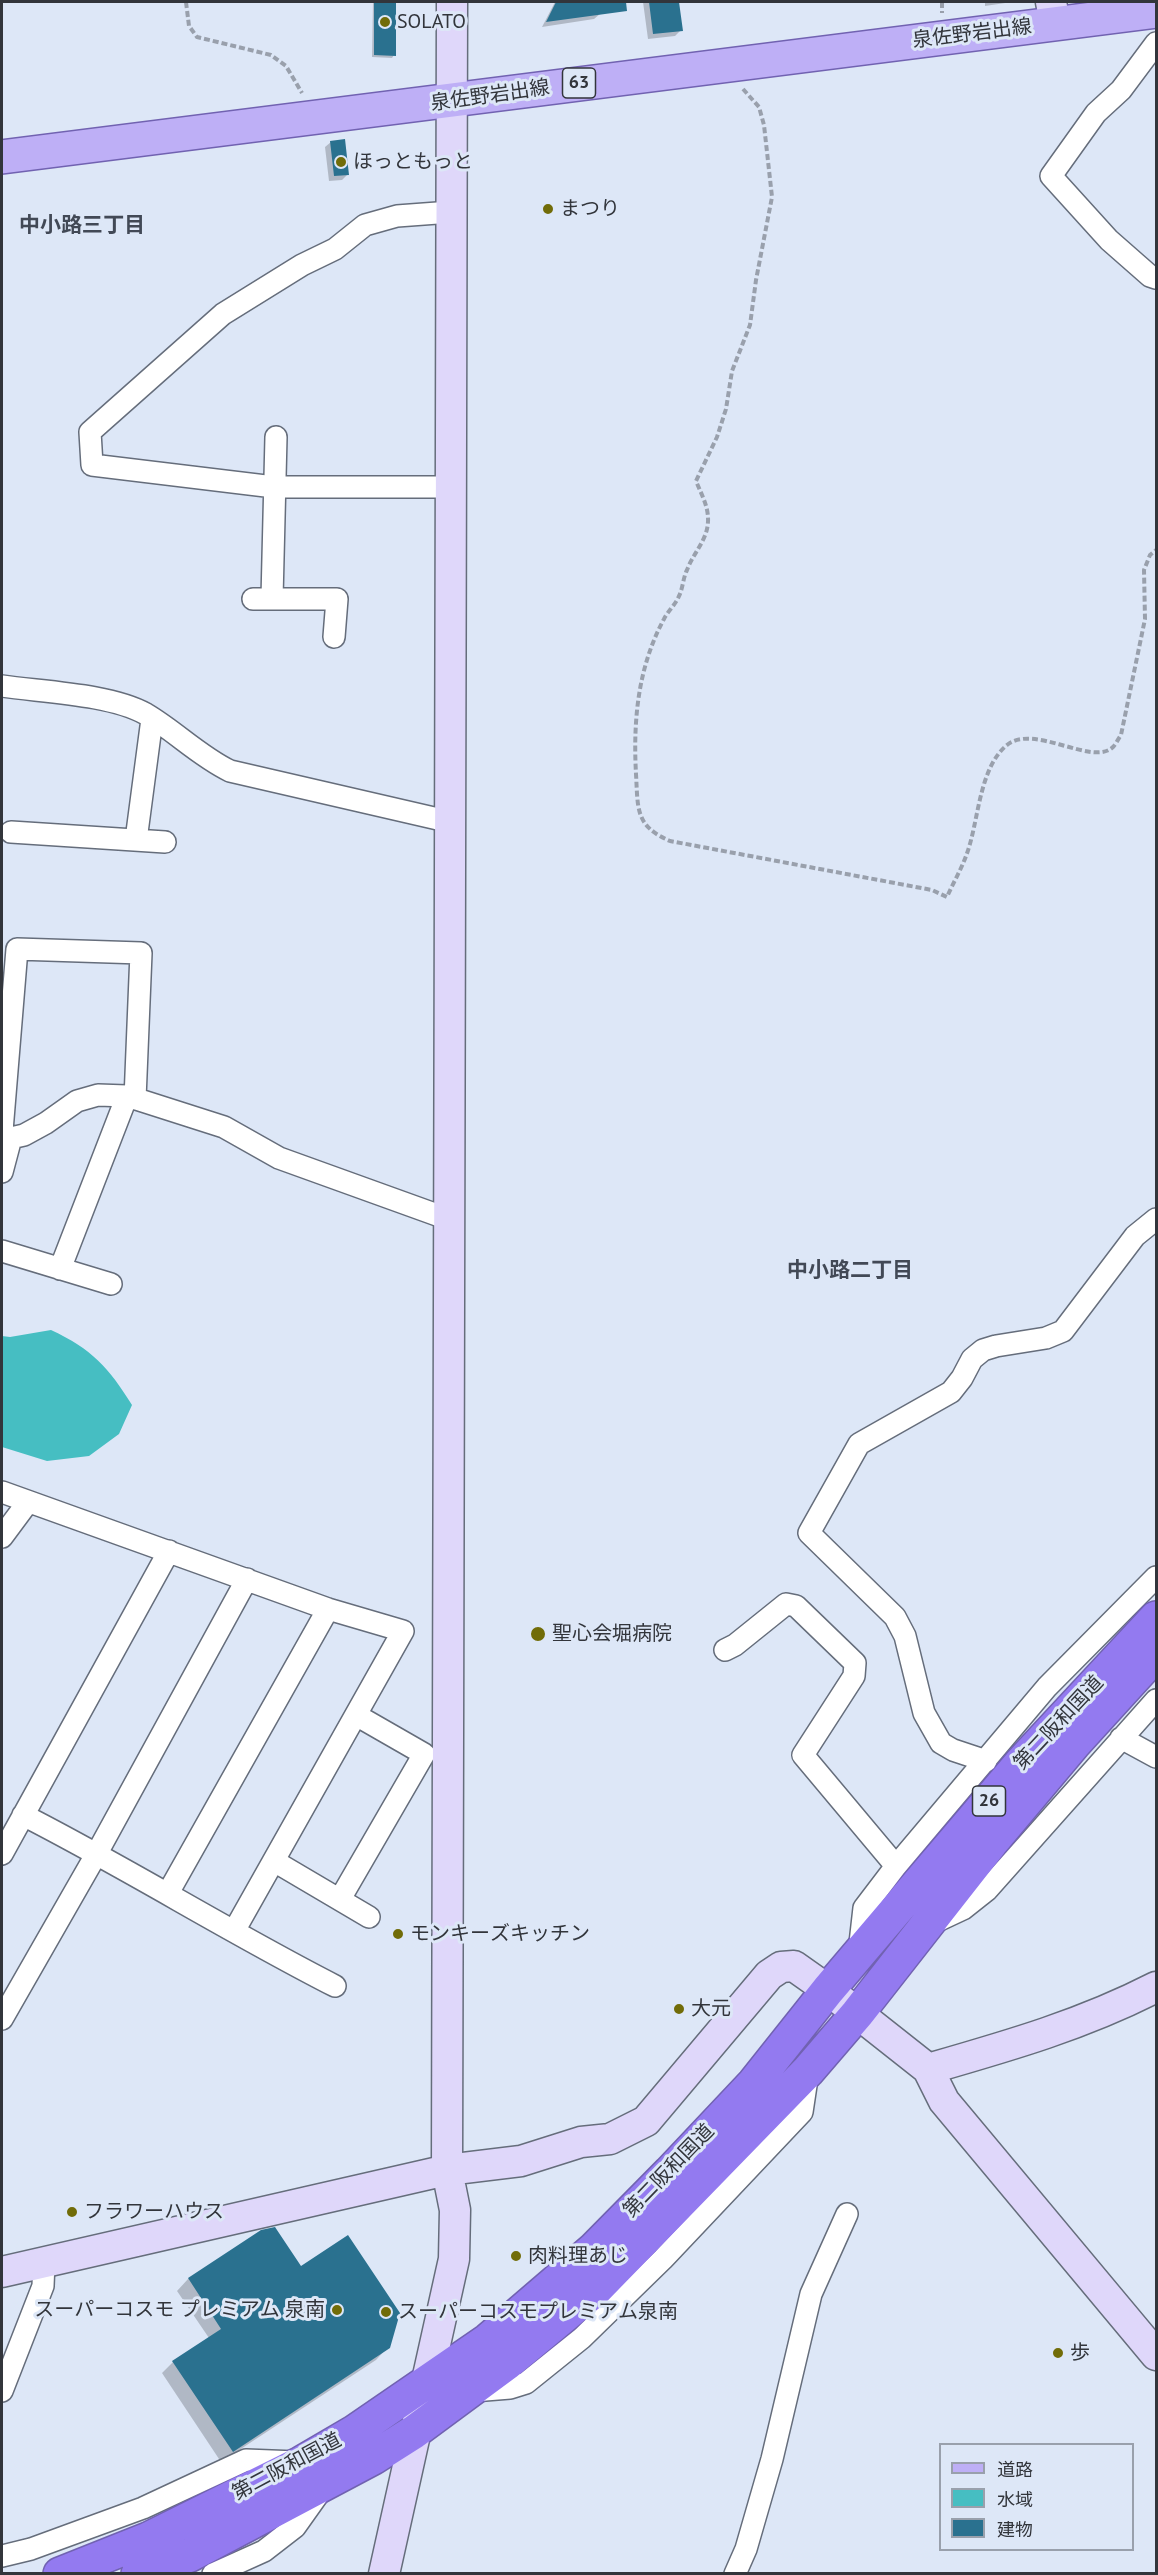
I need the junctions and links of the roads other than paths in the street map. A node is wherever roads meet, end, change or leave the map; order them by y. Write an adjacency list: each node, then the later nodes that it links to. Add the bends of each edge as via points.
1 (452, 2): 6 (street)
2 (1113, 9): 3 (main road, 泉佐野岩出線 / 63); 4 (main road, 泉佐野岩出線 / 63)
3 (1156, 11)
4 (1053, 12): 6 (main road, 泉佐野岩出線 / 63, via 722,66)
5 (1156, 43): 9 (street, via 1121,90 1096,113 1050,176 1109,240)
6 (451, 101): 7 (main road, 泉佐野岩出線 / 63); 8 (street)
7 (2, 157)
8 (451, 212): 11 (street, via 397,216 365,225 335,249 223,314 90,432 92,465); 12 (street)
9 (1156, 278)
10 (276, 437): 11 (street)
11 (274, 487): 12 (street); 13 (street, via 263,598 337,599)
12 (450, 487): 16 (street)
13 (334, 637)
14 (2, 686): 15 (street, via 107,700)
15 (152, 719): 16 (street, via 211,762 230,771); 18 (street)
16 (450, 822): 24 (street)
17 (11, 832): 18 (street)
18 (136, 840): 19 (street)
19 (165, 842)
20 (131, 1097): 21 (street, via 98,1095 77,1101 24,1135); 21 (street, via 141,953 17,949); 24 (street, via 224,1127 279,1158); 26 (street)
21 (5, 1136): 22 (street)
22 (2, 1172)
23 (1156, 1219): 42 (street, via 1135,1236 1063,1331 983,1350 972,1359 951,1392 859,1444 809,1533 895,1617 905,1636 924,1713 941,1743)
24 (451, 1220): 60 (street)
25 (2, 1251): 26 (street)
26 (60, 1269): 27 (street)
27 (111, 1284)
28 (2, 1492): 29 (street)
29 (28, 1502): 30 (street); 31 (street)
30 (2, 1537)
31 (169, 1551): 33 (street); 43 (street)
32 (1156, 1577): 42 (street, via 1047,1687)
33 (247, 1579): 34 (street); 44 (street)
34 (328, 1610): 39 (street, via 403,1631); 48 (street)
35 (1156, 1618): 53 (highway, 第二阪和国道 / 26, via 1021,1763)
36 (724, 1650): 47 (street, via 786,1604 796,1606 855,1664 854,1676 803,1755)
37 (1156, 1654): 51 (highway, 第二阪和国道 / 26, via 1074,1744)
38 (1156, 1700): 40 (street)
39 (356, 1715): 46 (street); 49 (street, via 424,1754)
40 (1121, 1738): 41 (street); 51 (street, via 987,1890 963,1909)
41 (1156, 1757)
42 (986, 1761): 47 (street)
43 (23, 1815): 44 (street); 45 (street)
44 (97, 1853): 48 (street); 58 (street)
45 (2, 1854)
46 (274, 1861): 49 (street); 52 (street)
47 (896, 1866): 53 (street, via 864,1908)
48 (168, 1893): 52 (street)
49 (340, 1899): 50 (street)
50 (369, 1917)
51 (924, 1928): 57 (highway, 第二阪和国道 / 26)
52 (234, 1931): 54 (street)
53 (859, 1953): 56 (highway, 第二阪和国道 / 26)
54 (335, 1986)
55 (1156, 1987): 59 (street, via 1080,2023)
56 (828, 1990): 57 (street); 60 (street, via 794,1966 781,1967 769,1975 646,2121 610,2139 581,2142 521,2161); 65 (highway, 第二阪和国道 / 26, via 754,2083 594,2249 488,2340)
57 (857, 2014): 59 (street); 67 (highway, 第二阪和国道 / 26, via 808,2071 595,2290)
58 (2, 2019)
59 (928, 2068): 64 (street, via 944,2101)
60 (447, 2170): 62 (street); 65 (street, via 455,2210 454,2259)
61 (846, 2214): 75 (street, via 811,2294 772,2459)
62 (44, 2262): 63 (street); 66 (street, via 43,2286)
63 (2, 2272)
64 (1156, 2355)
65 (428, 2380): 67 (street); 68 (highway, 第二阪和国道 / 26, via 354,2432)
66 (2, 2391)
67 (414, 2432): 69 (highway, 第二阪和国道 / 26); 74 (street)
68 (301, 2463): 70 (street, via 246,2460 143,2508); 71 (highway, 第二阪和国道 / 26, via 148,2539)
69 (326, 2484): 72 (highway, 第二阪和国道 / 26, via 190,2555); 73 (street, via 295,2527 264,2551)
70 (2, 2556)
71 (60, 2574)
72 (138, 2574)
73 (213, 2574)
74 (384, 2574)
75 (735, 2574)

